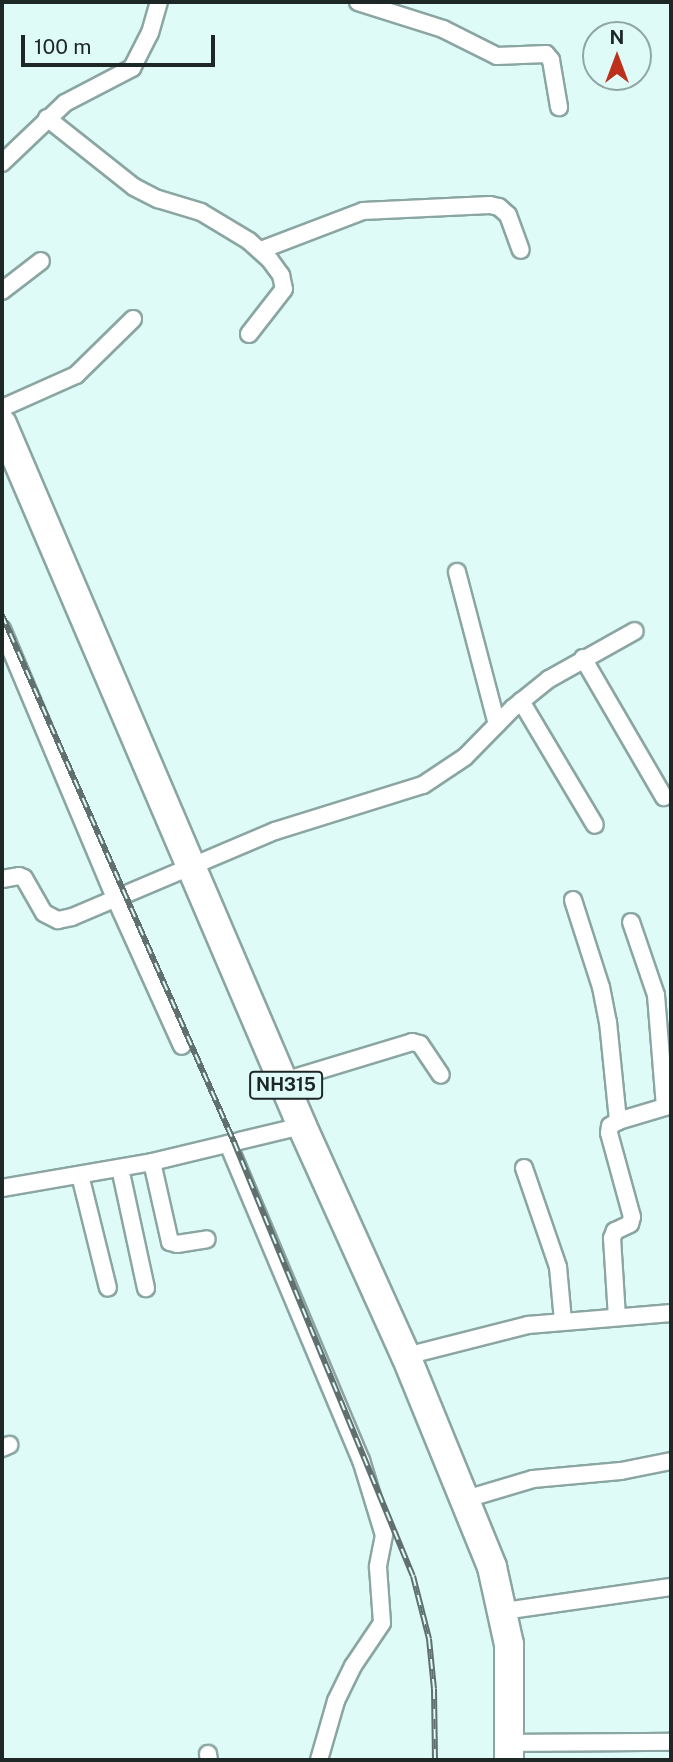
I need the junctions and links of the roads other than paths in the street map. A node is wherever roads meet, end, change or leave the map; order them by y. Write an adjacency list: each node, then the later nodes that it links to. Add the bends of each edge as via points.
1 (159, 2): 4 (street, via 132,68 83,92)
2 (358, 2): 3 (street, via 443,29 497,56 546,54)
3 (559, 107)
4 (47, 118): 5 (street); 6 (street, via 134,187 201,212)
5 (2, 163)
6 (261, 250): 7 (street, via 363,211 490,205 509,215); 11 (street, via 281,275 284,289)
7 (521, 250)
8 (41, 261): 9 (street)
9 (2, 290)
10 (133, 319): 12 (street, via 76,375)
11 (249, 334)
12 (2, 408)
13 (2, 424): 22 (highway, NH315)
14 (457, 572): 19 (street)
15 (2, 629): 24 (street)
16 (635, 631): 17 (street)
17 (583, 658): 18 (street); 20 (street)
18 (521, 701): 19 (street); 21 (street)
19 (496, 724): 22 (street, via 465,757 423,785 305,820)
20 (664, 797)
21 (595, 825)
22 (192, 867): 24 (street); 29 (highway, NH315)
23 (2, 879): 24 (street, via 24,878 44,913 58,920)
24 (116, 900): 27 (street)
25 (573, 900): 30 (street, via 605,1010)
26 (632, 922): 30 (street, via 656,995 666,1104 662,1111)
27 (182, 1046)
28 (441, 1075): 29 (street, via 420,1044 412,1041)
29 (284, 1082): 31 (highway, NH315)
30 (618, 1121): 42 (street, via 609,1133 632,1217 612,1238)
31 (302, 1126): 32 (street); 44 (highway, NH315)
32 (228, 1144): 33 (street); 51 (street, via 361,1460 384,1535 378,1567 382,1623 353,1666)
33 (152, 1162): 34 (street); 38 (street, via 170,1242)
34 (120, 1168): 36 (street); 40 (street)
35 (524, 1168): 43 (street, via 558,1267)
36 (80, 1175): 37 (street); 39 (street)
37 (2, 1188)
38 (207, 1239)
39 (108, 1288)
40 (146, 1288)
41 (671, 1313): 42 (street)
42 (617, 1317): 43 (street)
43 (563, 1321): 44 (street, via 487,1333)
44 (406, 1356): 46 (highway, NH315)
45 (671, 1461): 46 (street, via 533,1479)
46 (466, 1500): 48 (highway, NH315)
47 (671, 1587): 48 (street)
48 (504, 1611): 50 (highway, NH315, via 509,1644)
49 (671, 1742): 50 (street)
50 (510, 1752)
51 (319, 1760)

